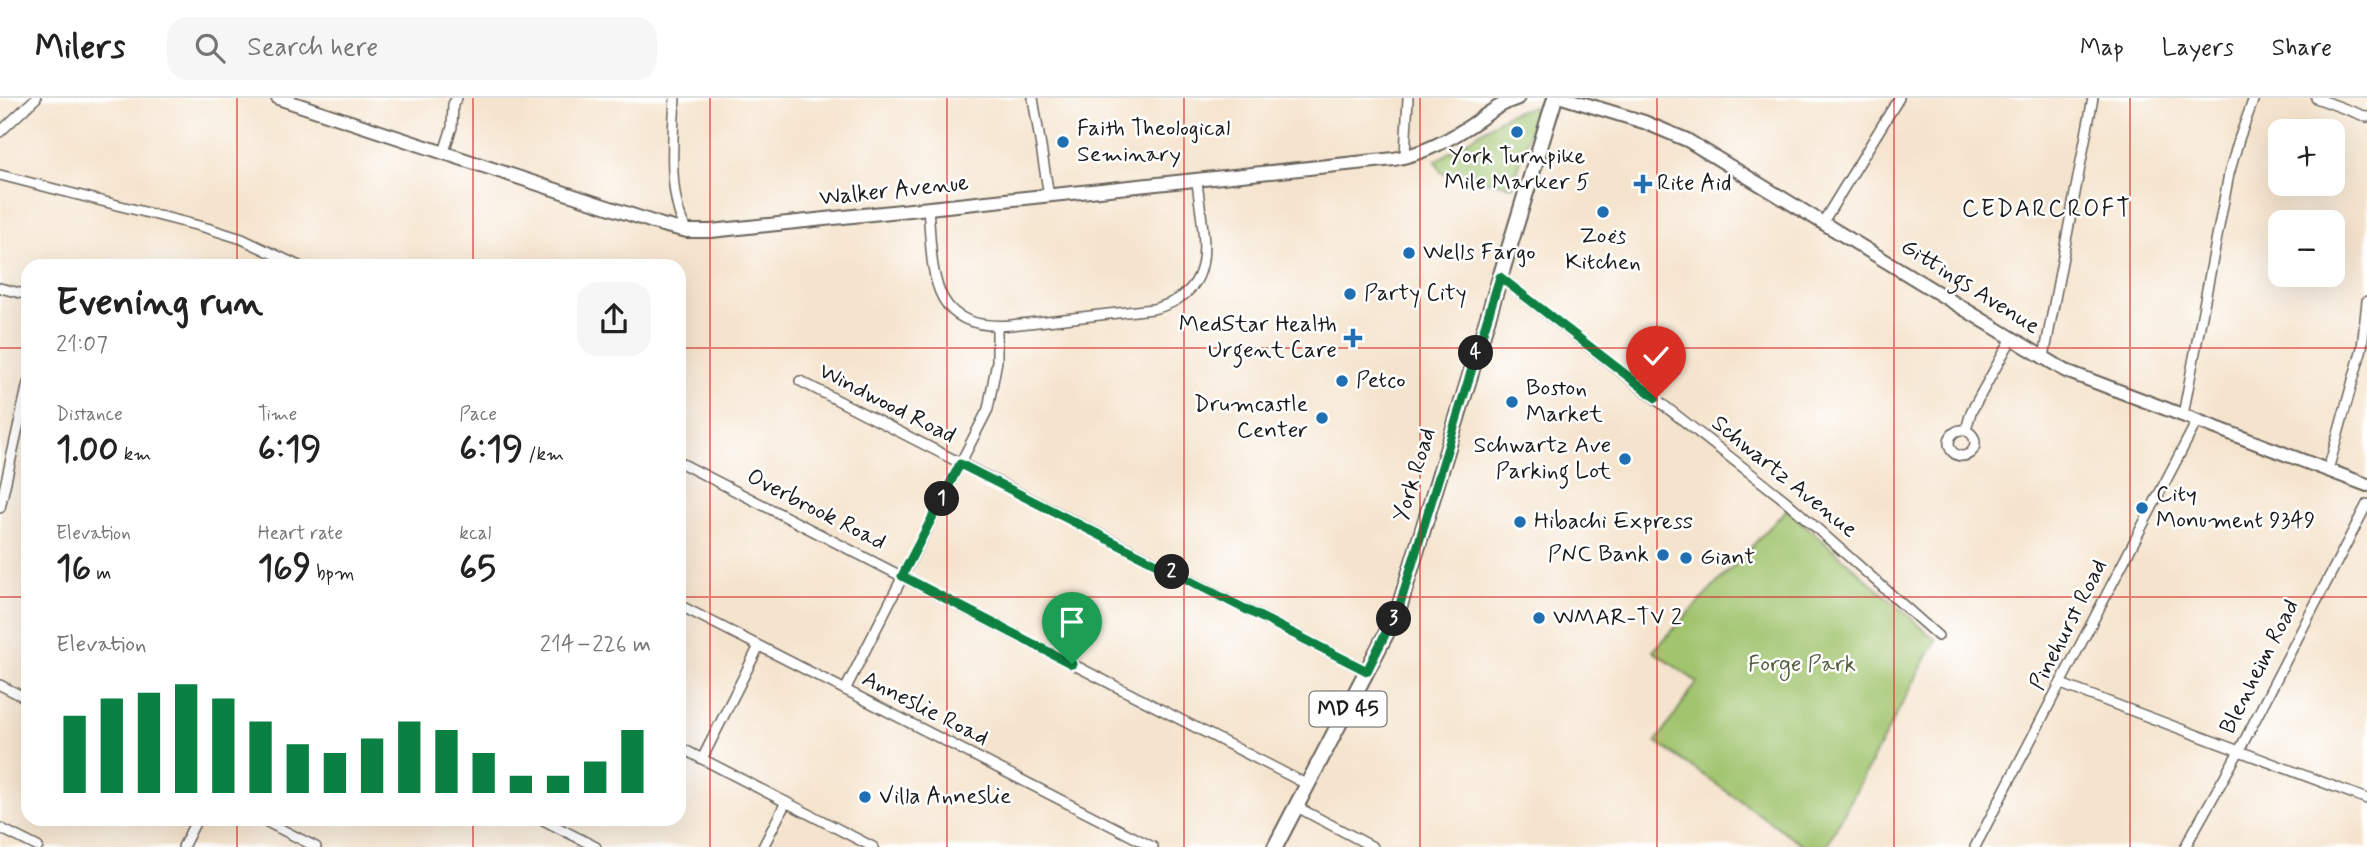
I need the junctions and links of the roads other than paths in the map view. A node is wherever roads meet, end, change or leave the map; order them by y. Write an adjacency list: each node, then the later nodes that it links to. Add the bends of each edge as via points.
1 (36, 98): 15 (street)
2 (278, 98): 16 (street, Walker Avenue)
3 (457, 98): 16 (street)
4 (1033, 98): 20 (street)
5 (1408, 98): 17 (street)
6 (1518, 98): 17 (street, Walker Avenue, via 1437,146)
7 (1555, 98): 25 (main road, York Road)
8 (1565, 98): 22 (street, Gittings Avenue, via 1667,130)
9 (1899, 98): 22 (street)
10 (2094, 98): 31 (street)
11 (2255, 98): 33 (street, via 2230,174)
12 (2316, 98): 14 (street)
13 (674, 101): 23 (street, via 673,186)
14 (2367, 117)
15 (0, 132)
16 (444, 152): 23 (street, Walker Avenue)
17 (1405, 156): 19 (street, Walker Avenue)
18 (0, 175): 24 (street, via 207,228)
19 (1197, 181): 20 (street, Walker Avenue); 29 (street, via 1205,259 1201,274 1182,297 1153,309)
20 (1049, 196): 21 (street, Walker Avenue)
21 (928, 208): 23 (street, Walker Avenue); 29 (street, via 933,269 945,303 968,321)
22 (1824, 222): 30 (street, Gittings Avenue)
23 (687, 231)
24 (284, 259)
25 (1500, 277): 45 (street, Schwartz Avenue, via 1786,501); 47 (main road, York Road / MD 45, via 1400,604)
26 (0, 288): 27 (street)
27 (21, 293)
28 (2367, 301): 39 (street, via 2359,361)
29 (997, 327): 37 (street, via 996,371 988,409)
30 (2012, 338): 31 (street, Gittings Avenue); 35 (street)
31 (2044, 358): 33 (street, Gittings Avenue)
32 (800, 381): 37 (street, Windwood Road)
33 (2183, 415): 34 (street, Gittings Avenue)
34 (2197, 421): 39 (street, Gittings Avenue); 48 (street, Pinehurst Road)
35 (1965, 430)
36 (21, 434): 42 (street)
37 (960, 464): 43 (street); 47 (street, Windwood Road)
38 (686, 466): 43 (street, Overbrook Road)
39 (2328, 470): 40 (street, Gittings Avenue)
40 (2367, 485)
41 (2367, 504): 53 (street, Blenheim Road)
42 (0, 508)
43 (902, 576): 50 (street); 55 (street, Overbrook Road)
44 (686, 609): 46 (street, Anneslie Road)
45 (1938, 636)
46 (759, 646): 50 (street, Anneslie Road); 54 (street)
47 (1367, 671): 55 (main road, York Road / MD 45)
48 (2061, 684): 53 (street); 72 (street, Pinehurst Road)
49 (0, 685): 51 (street)
50 (845, 690): 69 (street, Anneslie Road)
51 (21, 696)
52 (686, 751): 54 (street)
53 (2239, 751): 56 (street); 73 (street, Blenheim Road)
54 (702, 759): 57 (street)
55 (1308, 785): 58 (main road, York Road / MD 45)
56 (2367, 799)
57 (786, 802): 67 (street); 68 (street)
58 (1297, 807): 70 (main road, York Road / MD 45); 71 (street)
59 (194, 826): 64 (street)
60 (282, 826): 65 (street)
61 (555, 826): 66 (street)
62 (0, 828): 63 (street)
63 (37, 847)
64 (183, 847)
65 (316, 847)
66 (596, 847)
67 (762, 847)
68 (873, 847)
69 (1153, 847)
70 (1275, 847)
71 (1373, 847)
72 (1975, 847)
73 (2185, 847)

